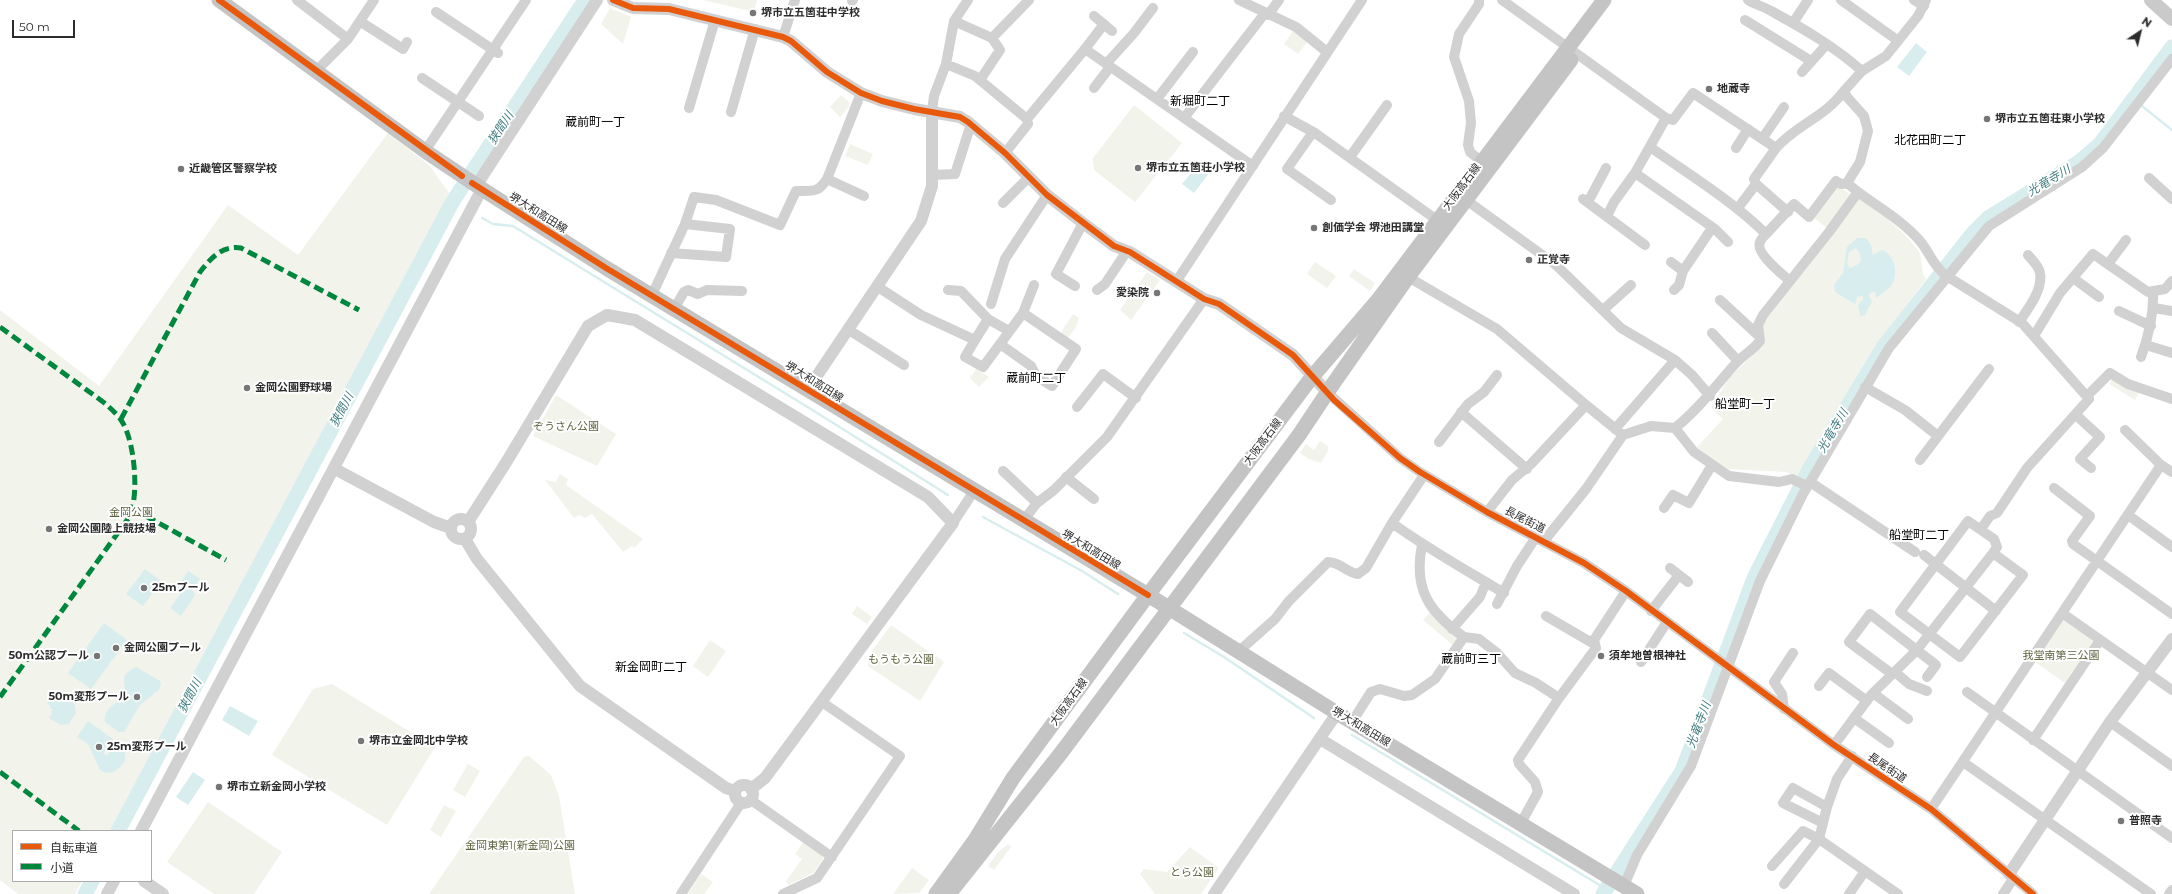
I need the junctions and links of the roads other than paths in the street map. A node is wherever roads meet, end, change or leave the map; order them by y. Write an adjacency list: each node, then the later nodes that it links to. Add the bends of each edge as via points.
1 (219, 0): 51 (main road, 堺大和高田線)
2 (297, 0): 38 (street)
3 (374, 0): 31 (street)
4 (526, 0): 44 (street)
5 (597, 0): 90 (street)
6 (612, 0): 28 (street, via 633,8 669,8)
7 (796, 0): 36 (street)
8 (968, 0): 30 (street)
9 (1029, 0): 37 (street)
10 (1238, 0): 25 (street)
11 (1279, 0): 25 (street)
12 (1362, 0): 46 (street)
13 (1479, 0): 81 (street, via 1479,4 1459,34 1454,57 1469,102 1470,152)
14 (1502, 0): 43 (street)
15 (1604, 0): 43 (main road, 大阪高石線)
16 (1616, 0): 43 (main road, 大阪高石線)
17 (1748, 0): 32 (street)
18 (1808, 0): 32 (street)
19 (1841, 0): 39 (street)
20 (1914, 0): 22 (street)
21 (2151, 0): 27 (main road)
22 (1925, 3): 39 (street, via 1912,25)
23 (1153, 8): 50 (street)
24 (436, 12): 44 (street)
25 (1267, 14): 46 (street, via 1296,27); 68 (street)
26 (1094, 16): 33 (street)
27 (2172, 19)
28 (715, 20): 34 (street); 62 (street)
29 (1745, 20): 48 (street)
30 (954, 21): 37 (street); 49 (street)
31 (361, 22): 38 (street); 40 (street, via 403,49)
32 (1793, 23): 41 (street)
33 (1104, 24): 35 (street); 42 (street)
34 (755, 29): 36 (street); 65 (street)
35 (1112, 31)
36 (783, 37): 58 (street, via 827,72)
37 (992, 38): 55 (street, via 1000,50)
38 (348, 39): 51 (street)
39 (1898, 40): 52 (street, via 1886,56)
40 (407, 42)
41 (1827, 44): 48 (street); 52 (street)
42 (1085, 49): 50 (street); 70 (street)
43 (1572, 49): 69 (street); 81 (main road, 大阪高石線); 95 (main road, 大阪高石線)
44 (496, 51): 60 (street)
45 (1193, 52): 59 (street)
46 (1327, 52): 67 (street)
47 (2172, 59): 116 (street, via 2103,148 2082,167 1989,226)
48 (1811, 61): 53 (street)
49 (946, 64): 55 (street); 64 (street, via 934,96)
50 (1108, 66): 56 (street); 59 (street)
51 (316, 71): 78 (main road, 堺大和高田線)
52 (1862, 71): 57 (street)
53 (1802, 72)
54 (422, 78): 60 (street)
55 (980, 80): 70 (street)
56 (1094, 88)
57 (1844, 91): 77 (street, via 1823,114); 89 (street, via 1864,116 1868,131 1860,162)
58 (861, 93): 64 (street, via 882,101); 88 (street)
59 (1157, 99): 68 (street)
60 (459, 102): 66 (street); 78 (street)
61 (1387, 105): 80 (street)
62 (689, 108)
63 (1784, 108): 74 (street)
64 (932, 111): 71 (street, via 960,117); 85 (street)
65 (731, 112)
66 (479, 116)
67 (1284, 116): 73 (street); 82 (street)
68 (1184, 118): 82 (street)
69 (1666, 118): 72 (street, via 1673,120 1693,92); 75 (street)
70 (1027, 120): 79 (street, via 1028,124)
71 (971, 124): 79 (street); 85 (street, via 954,174)
72 (1748, 129): 74 (street); 76 (street)
73 (1312, 132): 80 (street); 97 (street, via 1287,169)
74 (1762, 139): 77 (street)
75 (1650, 147): 84 (street); 99 (street)
76 (1736, 148)
77 (1776, 148): 91 (street, via 1754,179)
78 (425, 151): 90 (main road, 堺大和高田線)
79 (1005, 153): 86 (street)
80 (1350, 157): 102 (street)
81 (1481, 161): 95 (main road, 大阪高石線)
82 (1253, 166): 120 (street)
83 (1606, 168): 101 (street, via 1586,200)
84 (1634, 173): 101 (street); 105 (street)
85 (932, 175): 125 (street, via 928,204 921,221)
86 (1029, 178): 93 (street); 98 (street)
87 (2149, 178): 96 (street)
88 (827, 179): 94 (street); 103 (street, via 821,188 814,191 796,191 780,225 716,200 694,197)
89 (1847, 183): 92 (street); 100 (street, via 1841,184 1836,180 1809,216 1794,204)
90 (473, 184): 131 (main road, 堺大和高田線); 182 (street)
91 (1756, 184): 99 (street); 100 (street)
92 (1858, 192): 116 (street, via 1892,215 1921,241 1937,268); 121 (street)
93 (1047, 195): 104 (street); 135 (street, via 1005,259)
94 (864, 196)
95 (1462, 197): 102 (main road, 大阪高石線); 117 (main road, 大阪高石線); 138 (street, via 1556,265)
96 (2172, 199)
97 (1331, 200)
98 (1003, 203)
99 (1738, 208): 106 (street)
100 (1788, 212): 106 (street)
101 (1607, 216): 109 (street)
102 (1437, 220): 160 (main road, 大阪高石線, via 1377,302)
103 (685, 224): 111 (street); 111 (street, via 730,229 726,257)
104 (1084, 224): 110 (street, via 1114,246); 124 (street, via 1056,274)
105 (1712, 228): 108 (street); 115 (street)
106 (1766, 234): 121 (street, via 1759,248 1763,256)
107 (2126, 240): 114 (street)
108 (1728, 242)
109 (1644, 245)
110 (1127, 251): 120 (street); 127 (street, via 1105,284)
111 (672, 253): 131 (street)
112 (2028, 255): 143 (street, via 2041,274 2034,299)
113 (1671, 262): 115 (street)
114 (2108, 264): 118 (street, via 2093,254); 130 (street, via 2148,292)
115 (1683, 271): 128 (street, via 1679,285)
116 (1946, 276): 143 (street); 161 (street, via 1889,348)
117 (1408, 277): 163 (main road, 大阪高石線); 168 (street, via 1497,329)
118 (2073, 278): 132 (street); 149 (street, via 2060,293)
119 (2172, 281): 130 (street, via 2165,289)
120 (1176, 282): 133 (street)
121 (1790, 282): 148 (street, via 1763,315 1758,325)
122 (1034, 285): 141 (street)
123 (1631, 285): 138 (street)
124 (1075, 286)
125 (878, 287): 145 (street); 150 (street, via 921,315)
126 (948, 290): 142 (street, via 961,291)
127 (1097, 290)
128 (1674, 290)
129 (742, 292): 137 (street, via 707,290 698,294 688,290 684,292)
130 (2153, 292): 136 (street)
131 (652, 295): 137 (main road, 堺大和高田線)
132 (2099, 297)
133 (1204, 299): 160 (street, via 1219,304 1294,355); 166 (street)
134 (1720, 300): 148 (street)
135 (991, 304)
136 (2154, 308): 140 (street); 144 (street)
137 (674, 309): 162 (main road, 堺大和高田線)
138 (1603, 310): 155 (street, via 1621,328)
139 (2119, 311): 144 (street)
140 (2172, 312)
141 (1023, 313): 146 (street); 151 (street, via 1076,349 1052,386 1036,376 1031,366)
142 (988, 319): 146 (street); 150 (street)
143 (2019, 322): 149 (street)
144 (2151, 326): 152 (street)
145 (849, 330): 157 (street); 162 (street)
146 (1010, 331): 151 (street)
147 (1712, 333): 156 (street)
148 (1759, 336): 156 (street, via 1760,341 1756,346)
149 (2034, 336): 165 (street)
150 (975, 340): 151 (street, via 965,357 983,367)
151 (1000, 344)
152 (2146, 344): 153 (street); 154 (street)
153 (2172, 353)
154 (2141, 357)
155 (1675, 360): 164 (street); 174 (street)
156 (1738, 361): 164 (street)
157 (904, 365)
158 (1989, 369): 175 (street)
159 (1497, 375): 170 (street, via 1484,392)
160 (1312, 377): 163 (street); 213 (main road, 大阪高石線)
161 (1865, 387): 175 (street, via 1905,410); 187 (street)
162 (808, 389): 189 (main road, 堺大和高田線)
163 (1328, 393): 185 (street, 長尾街道, via 1400,458); 215 (main road, 大阪高石線, via 1295,441)
164 (1710, 396): 172 (street)
165 (2087, 396): 167 (street, via 2110,373 2128,384); 171 (street, via 2089,399)
166 (1136, 398): 169 (street, via 1103,374); 186 (street, via 1107,437)
167 (2172, 399)
168 (1586, 405): 174 (street); 180 (street)
169 (1077, 407)
170 (1461, 412): 176 (street); 180 (street)
171 (2076, 415): 181 (street, via 2100,437 2080,459); 200 (street, via 2027,468 1997,513 1990,516)
172 (1675, 428): 174 (street, via 1651,426); 178 (street, via 1694,452)
173 (2124, 430): 179 (street)
174 (1619, 432): 202 (street, via 1586,489)
175 (1938, 436): 177 (street)
176 (1439, 442)
177 (1920, 460)
178 (1712, 465): 187 (street, via 1729,476 1779,482 1792,479); 192 (street, via 1689,504 1673,494)
179 (2161, 465): 184 (street); 194 (street)
180 (1527, 468): 193 (street, via 1512,480)
181 (2091, 468)
182 (335, 469): 199 (street, via 434,522); 264 (street)
183 (1003, 471): 191 (street)
184 (2172, 472)
185 (1424, 475): 193 (street, 長尾街道); 198 (street)
186 (1066, 477): 190 (street); 191 (street)
187 (1808, 485): 207 (street); 232 (street, via 1760,581)
188 (2054, 488): 206 (street, via 2090,516 2072,541)
189 (974, 492): 195 (main road, 堺大和高田線); 197 (street)
190 (1094, 499)
191 (1037, 503): 195 (street)
192 (1664, 508)
193 (1488, 512): 202 (street, 長尾街道)
194 (2128, 515): 204 (street); 206 (street)
195 (1023, 520): 213 (main road, 堺大和高田線)
196 (468, 522): 197 (street, via 588,326 607,315 635,320 928,498); 199 (street, via 459,519); 201 (street, via 471,531)
197 (953, 523): 242 (street)
198 (1392, 523): 203 (street); 228 (street, via 1366,568 1358,574 1336,562 1328,562 1289,601 1275,619)
199 (451, 528): 201 (street, via 455,538)
200 (1981, 529): 205 (street, via 1994,539 1997,547); 207 (street, via 1968,520)
201 (465, 538): 258 (street, via 478,559 580,686 719,783 735,791 741,786 747,786)
202 (1540, 539): 211 (street, 長尾街道); 212 (street, via 1517,566)
203 (1422, 545): 209 (street, via 1434,549); 222 (street, via 1418,566 1424,595 1440,619)
204 (2172, 547)
205 (1993, 553): 210 (street); 217 (street, via 2023,575)
206 (2098, 561): 218 (street); 219 (street)
207 (1936, 565): 210 (street); 223 (street, via 1900,612)
208 (1670, 568): 216 (street, via 1683,578)
209 (1486, 582): 212 (street); 222 (street, via 1480,597)
210 (1966, 588): 217 (street); 223 (street)
211 (1626, 591): 216 (street, 長尾街道); 227 (street, via 1594,640)
212 (1504, 593): 214 (street)
213 (1148, 595): 215 (main road, 堺大和高田線); 281 (main road, 大阪高石線, via 1013,778 975,840)
214 (1497, 604)
215 (1168, 608): 228 (main road, 堺大和高田線); 282 (main road, 大阪高石線, via 1052,764)
216 (1651, 610): 221 (street, 長尾街道)
217 (1996, 610): 223 (street, via 1960,657)
218 (2062, 613): 226 (street); 245 (street)
219 (2172, 614)
220 (1546, 616): 227 (street)
221 (1667, 622): 231 (street); 232 (street, 長尾街道)
222 (1452, 629): 224 (street)
223 (1930, 635): 229 (street)
224 (1464, 637): 241 (street, via 1478,639 1497,653 1515,673); 248 (street, via 1435,679 1412,695 1404,696 1380,689 1372,692)
225 (2172, 639): 233 (street)
226 (2100, 640): 233 (street); 251 (street)
227 (1594, 644): 241 (street, via 1596,648)
228 (1239, 651): 244 (main road, 堺大和高田線)
229 (1916, 651): 234 (street); 234 (street, via 1870,614 1849,642); 235 (street, via 1936,665)
230 (1794, 653): 243 (street, via 1774,682 1782,694)
231 (1641, 662)
232 (1723, 665): 243 (street, 長尾街道); 274 (street, via 1691,766 1637,855)
233 (2146, 671): 237 (street); 249 (street)
234 (1893, 673): 238 (street, via 1909,684); 240 (street)
235 (1927, 677)
236 (1819, 686): 240 (street, via 1829,673)
237 (2172, 690)
238 (1927, 691)
239 (1967, 692): 245 (street)
240 (1870, 697): 246 (street); 247 (street)
241 (1559, 698): 263 (street, via 1518,760 1535,782 1538,792)
242 (822, 702): 258 (street); 267 (street, via 900,756)
243 (1784, 709): 253 (street, 長尾街道)
244 (1337, 713): 248 (main road, 堺大和高田線); 250 (street)
245 (1995, 713): 251 (street); 255 (street)
246 (1854, 718): 252 (street); 253 (street)
247 (1908, 719)
248 (1352, 722): 263 (main road, 堺大和高田線)
249 (2110, 722): 256 (street); 257 (street)
250 (1320, 739): 283 (street); 284 (street)
251 (2033, 740): 257 (street)
252 (1889, 743)
253 (1834, 745): 254 (street, 長尾街道)
254 (1852, 756): 259 (street, via 1837,779); 260 (street, 長尾街道)
255 (1963, 762): 260 (street); 261 (street)
256 (2172, 766)
257 (2077, 771): 261 (street); 265 (street)
258 (747, 797): 267 (street); 279 (street)
259 (1827, 807): 262 (street); 262 (street, via 1793,788 1783,803)
260 (1931, 809): 270 (street, 長尾街道)
261 (2044, 818): 270 (street); 290 (street)
262 (1823, 822): 266 (street)
263 (1521, 823): 274 (main road, 堺大和高田線)
264 (142, 830)
265 (2172, 838)
266 (1819, 839): 268 (street, via 1802,831); 269 (street); 273 (street)
267 (832, 857): 280 (street, via 817,878)
268 (1772, 866)
269 (1865, 871): 275 (street); 286 (street)
270 (2011, 876): 288 (street); 289 (street, 長尾街道)
271 (113, 882): 277 (street)
272 (145, 882): 278 (street)
273 (1784, 884)
274 (1622, 885): 285 (main road, 堺大和高田線)
275 (1886, 890): 287 (street)
276 (2172, 890): 291 (street)
277 (107, 894)
278 (163, 894)
279 (681, 894)
280 (783, 894)
281 (936, 894)
282 (949, 894)
283 (1214, 894)
284 (1574, 894)
285 (1637, 894)
286 (1849, 894)
287 (1898, 894)
288 (2003, 894)
289 (2033, 894)
290 (2151, 894)
291 (2169, 894)

